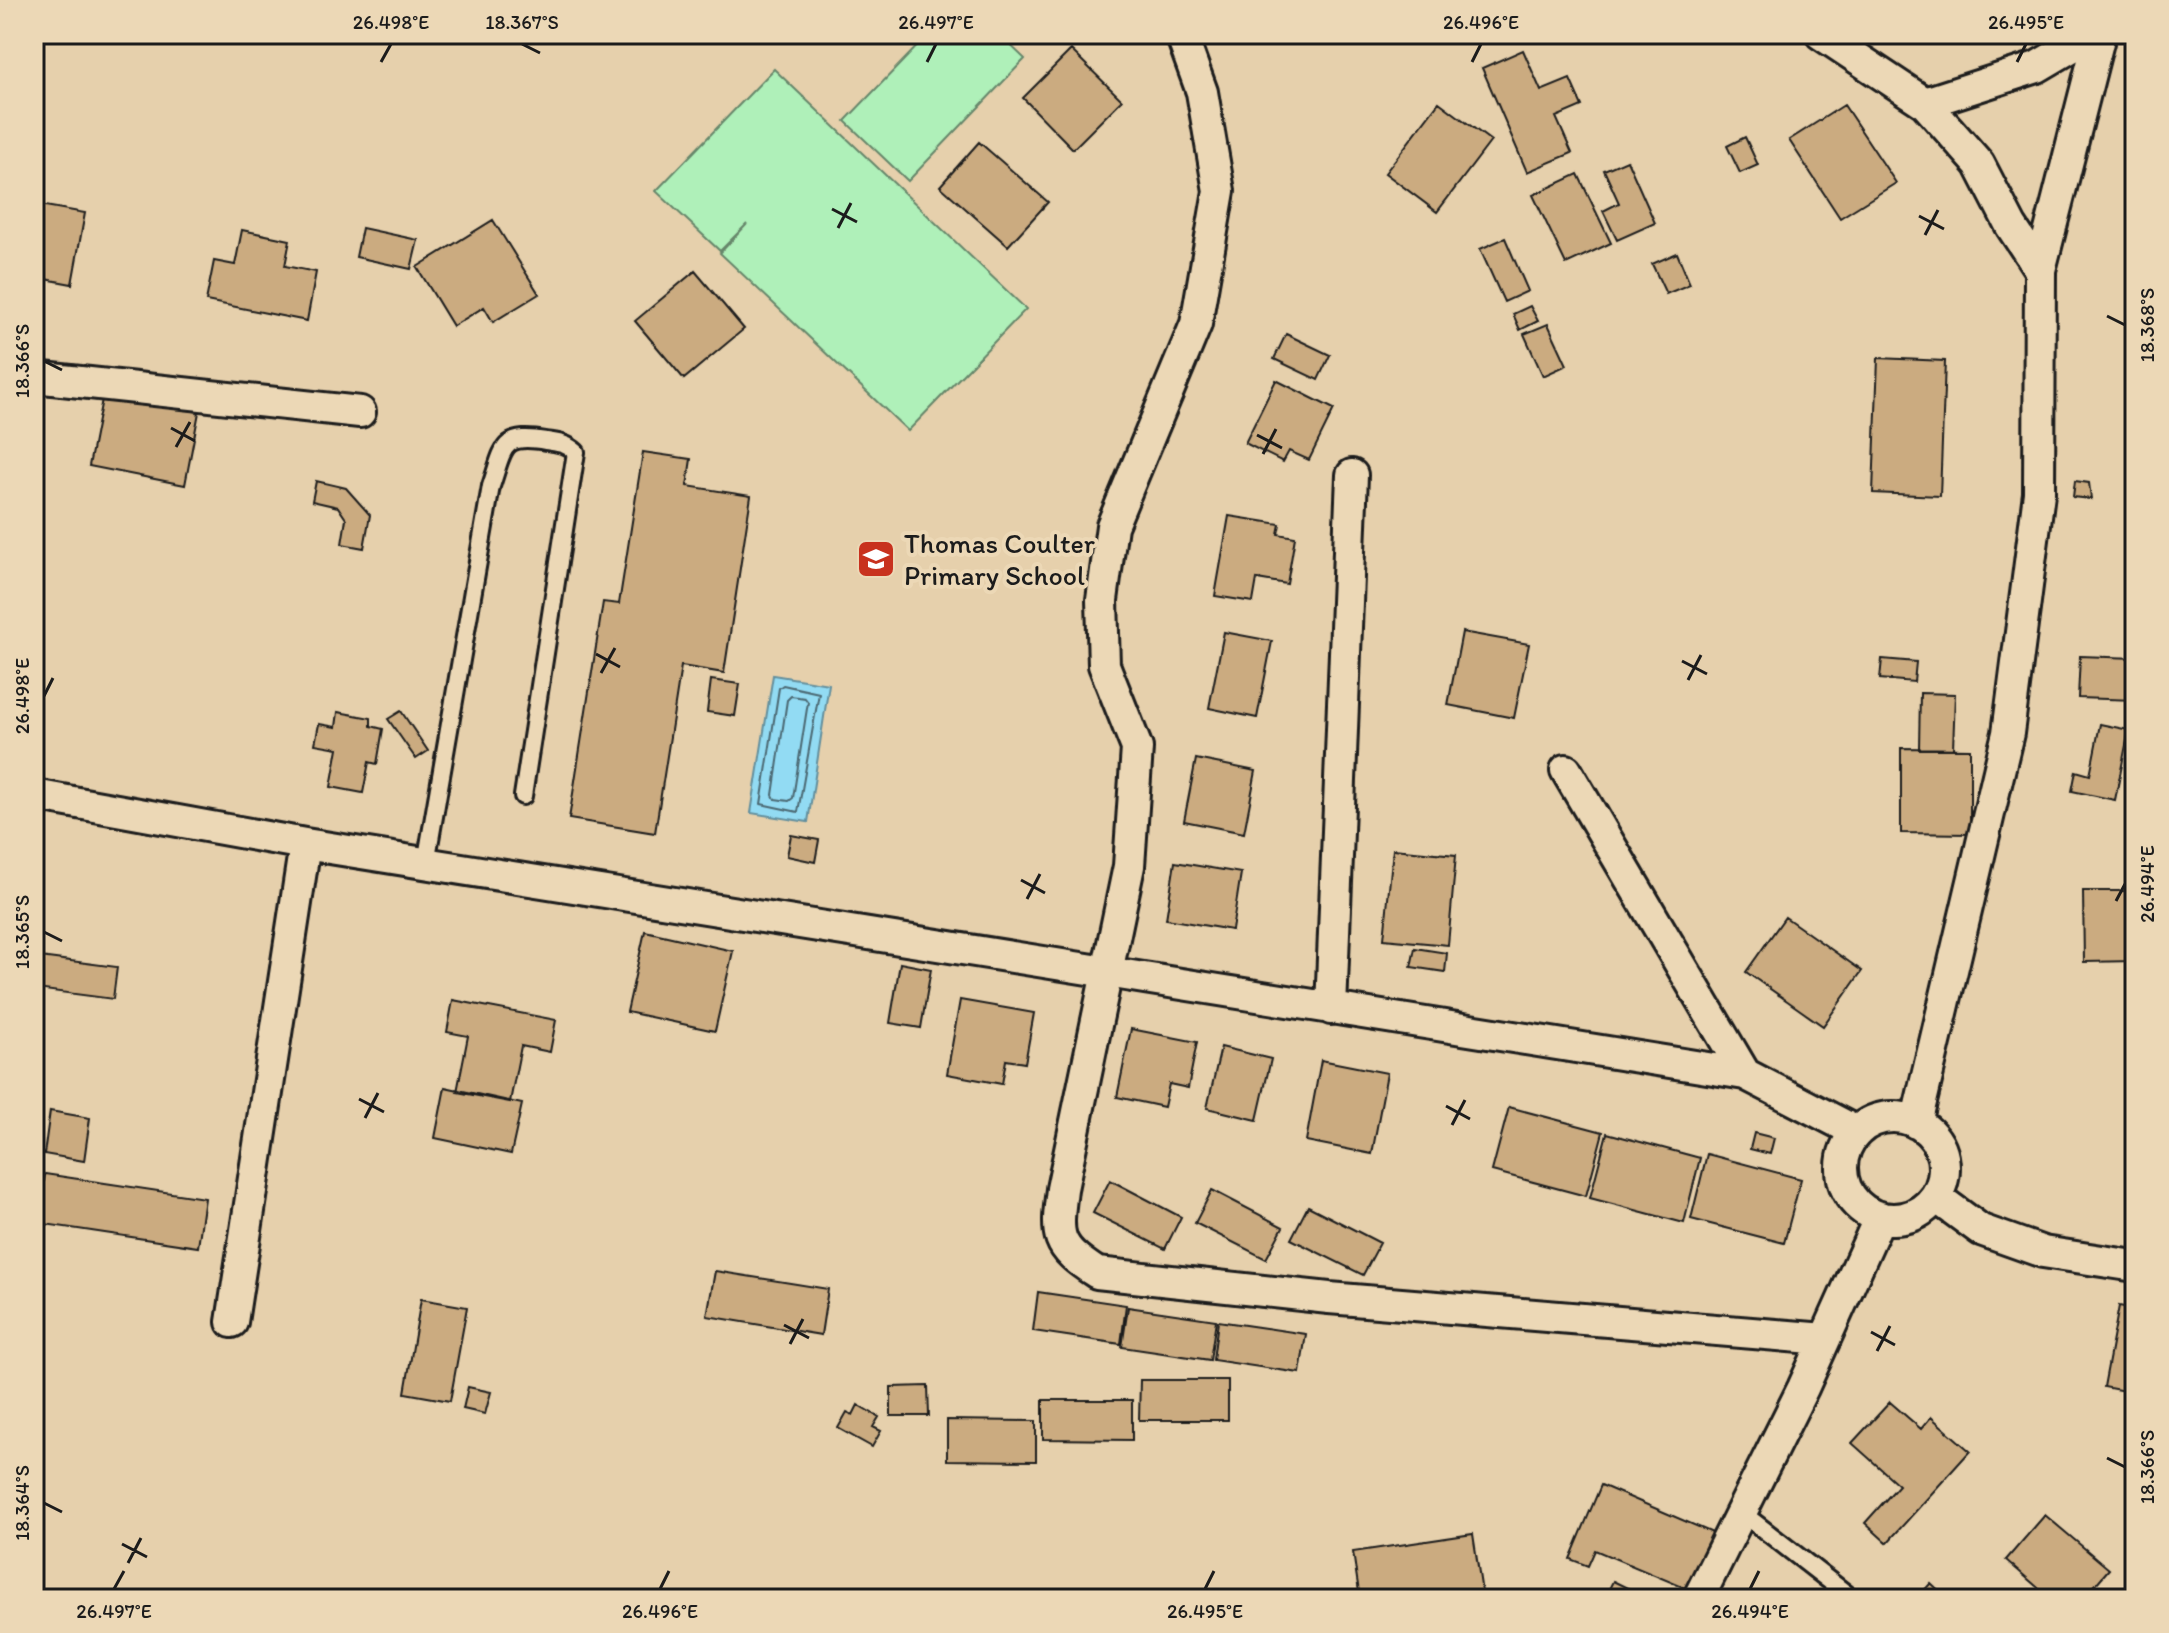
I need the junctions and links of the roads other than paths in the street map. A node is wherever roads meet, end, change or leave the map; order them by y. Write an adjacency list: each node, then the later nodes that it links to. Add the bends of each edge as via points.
1 (1181, 34): 15 (street, via 1202,92 1219,191 1196,324 1112,526 1102,600 1104,665 1137,748 1129,866)
2 (1821, 34): 5 (street)
3 (2093, 34): 5 (street, via 2037,67)
4 (2100, 34): 6 (street)
5 (1925, 103): 6 (street, via 1979,164)
6 (2040, 270): 18 (street, via 2039,493 2008,733)
7 (34, 377): 8 (street)
8 (360, 412)
9 (1352, 475): 16 (street)
10 (1566, 770): 17 (street)
11 (34, 795): 13 (street)
12 (523, 796): 14 (lane, via 576,452 568,444 521,437 510,441 502,453 491,486)
13 (305, 844): 14 (street); 23 (street)
14 (426, 863): 15 (street)
15 (1107, 971): 16 (street); 24 (street, via 1058,1225 1068,1255 1097,1273)
16 (1331, 1009): 17 (street)
17 (1745, 1074): 19 (street)
18 (1916, 1123): 19 (street, via 1885,1117); 20 (street, via 1933,1136 1943,1156 1944,1177)
19 (1857, 1132): 21 (street, via 1844,1155 1843,1180 1863,1209)
20 (1936, 1197): 21 (street, via 1911,1216); 22 (street, via 1981,1230 2043,1252)
21 (1880, 1217): 24 (street)
22 (2135, 1266)
23 (232, 1322)
24 (1825, 1339): 25 (street)
25 (1741, 1512): 26 (street); 27 (lane)
26 (1698, 1599)
27 (1853, 1599)

